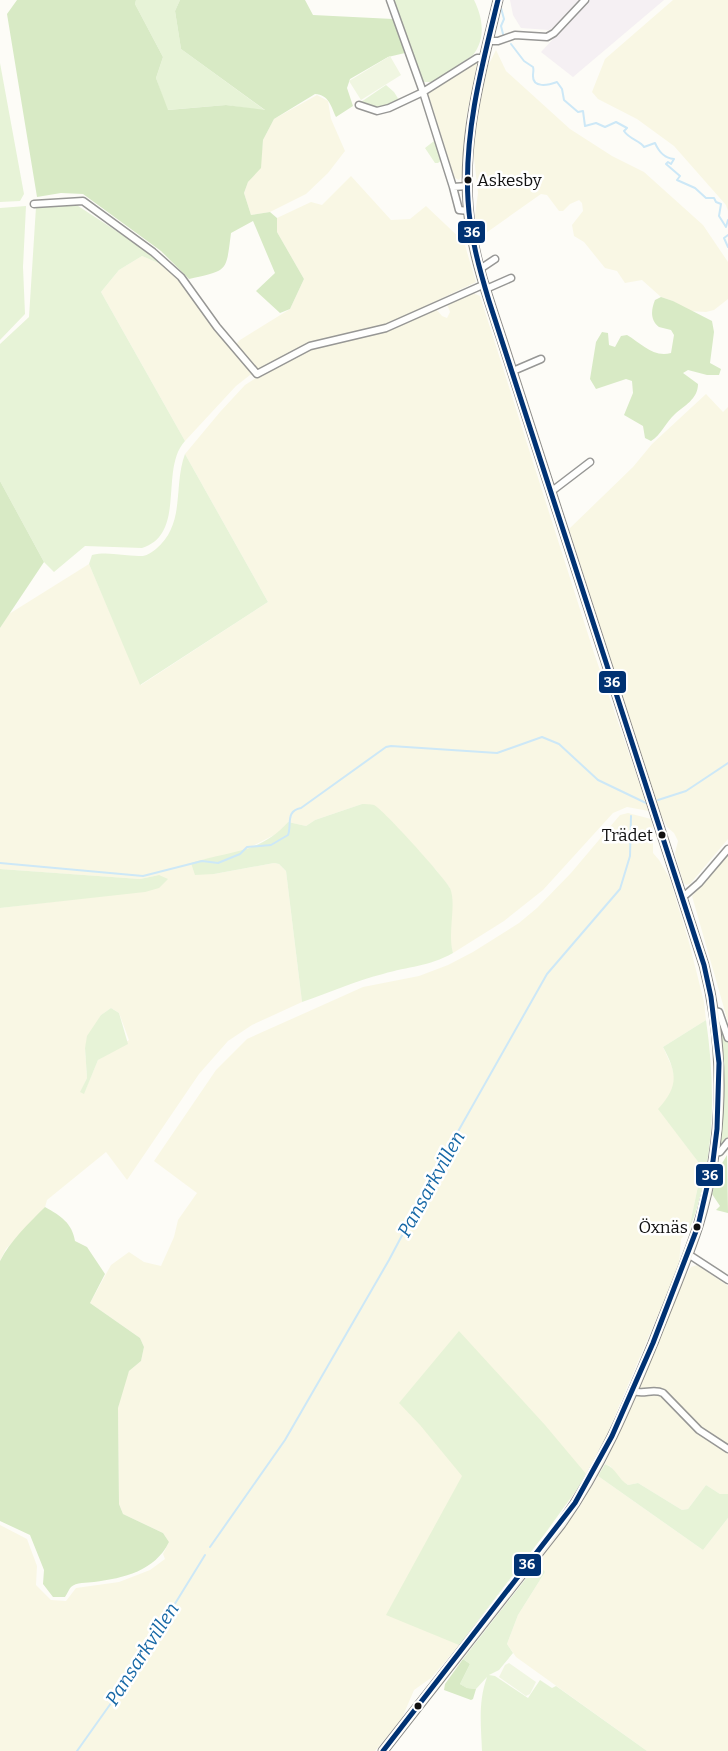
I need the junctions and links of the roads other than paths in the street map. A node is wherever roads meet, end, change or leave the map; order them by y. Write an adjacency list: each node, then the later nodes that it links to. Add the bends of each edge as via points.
1 (390, 0): 6 (street)
2 (498, 0): 4 (street)
3 (585, 0): 4 (street, via 547,37 515,35 498,42)
4 (488, 40): 5 (street)
5 (484, 58): 6 (street, via 477,58); 8 (street, via 471,120)
6 (423, 92): 7 (street, via 377,111); 9 (street)
7 (359, 105)
8 (468, 186): 9 (street); 11 (street)
9 (453, 187): 11 (street, via 459,210)
10 (34, 204): 15 (street, via 83,201 153,252 181,277 257,374 310,346 392,325)
11 (469, 211): 13 (street)
12 (495, 259): 13 (street)
13 (480, 269): 15 (street)
14 (511, 278): 15 (street)
15 (486, 287): 17 (street)
16 (541, 359): 17 (street)
17 (513, 371): 19 (street)
18 (590, 462): 19 (street)
19 (552, 491): 21 (street)
20 (728, 849): 21 (street)
21 (683, 897): 22 (street)
22 (714, 1011): 23 (street, via 718,1012); 25 (street, via 720,1089)
23 (728, 1038)
24 (728, 1142): 25 (street, via 720,1152)
25 (714, 1153): 26 (street)
26 (688, 1254): 27 (street); 28 (street)
27 (728, 1280)
28 (633, 1391): 29 (street, via 663,1393 699,1430); 30 (street, via 607,1451 575,1504)
29 (728, 1449)
30 (383, 1751)

